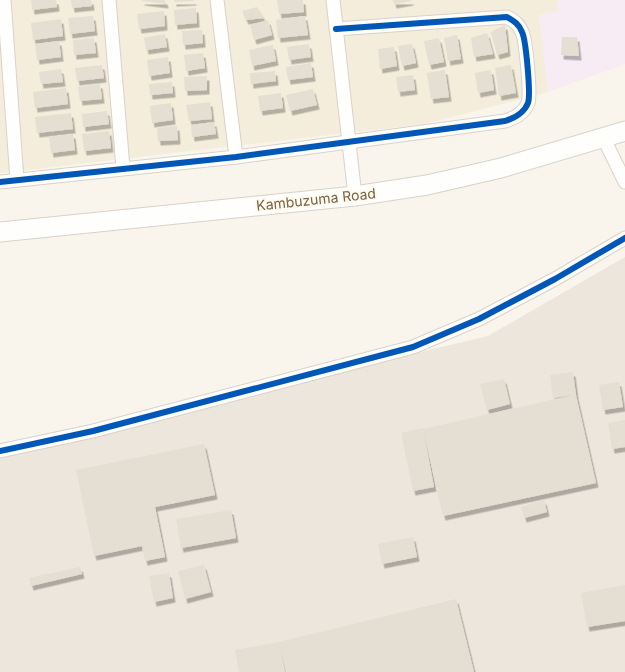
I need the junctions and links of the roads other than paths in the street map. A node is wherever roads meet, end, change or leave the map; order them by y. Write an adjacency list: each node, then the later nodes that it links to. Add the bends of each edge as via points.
1 (4, 0): 11 (street)
2 (108, 0): 10 (street)
3 (217, 0): 9 (street)
4 (333, 0): 5 (street)
5 (336, 29): 8 (street); 8 (street, via 507,17 516,21 523,32 527,64 529,102 516,118)
6 (625, 131): 7 (main road, Kambuzuma Road)
7 (604, 139): 13 (street); 14 (main road, Kambuzuma Road, via 463,177)
8 (350, 143): 9 (street); 14 (street)
9 (236, 157): 10 (street)
10 (124, 168): 11 (street)
11 (17, 180): 12 (street)
12 (0, 182)
13 (625, 182)
14 (355, 196): 15 (main road, Kambuzuma Road)
15 (0, 232)
16 (625, 238): 17 (street, via 479,319 413,347 93,431)
17 (0, 451)

